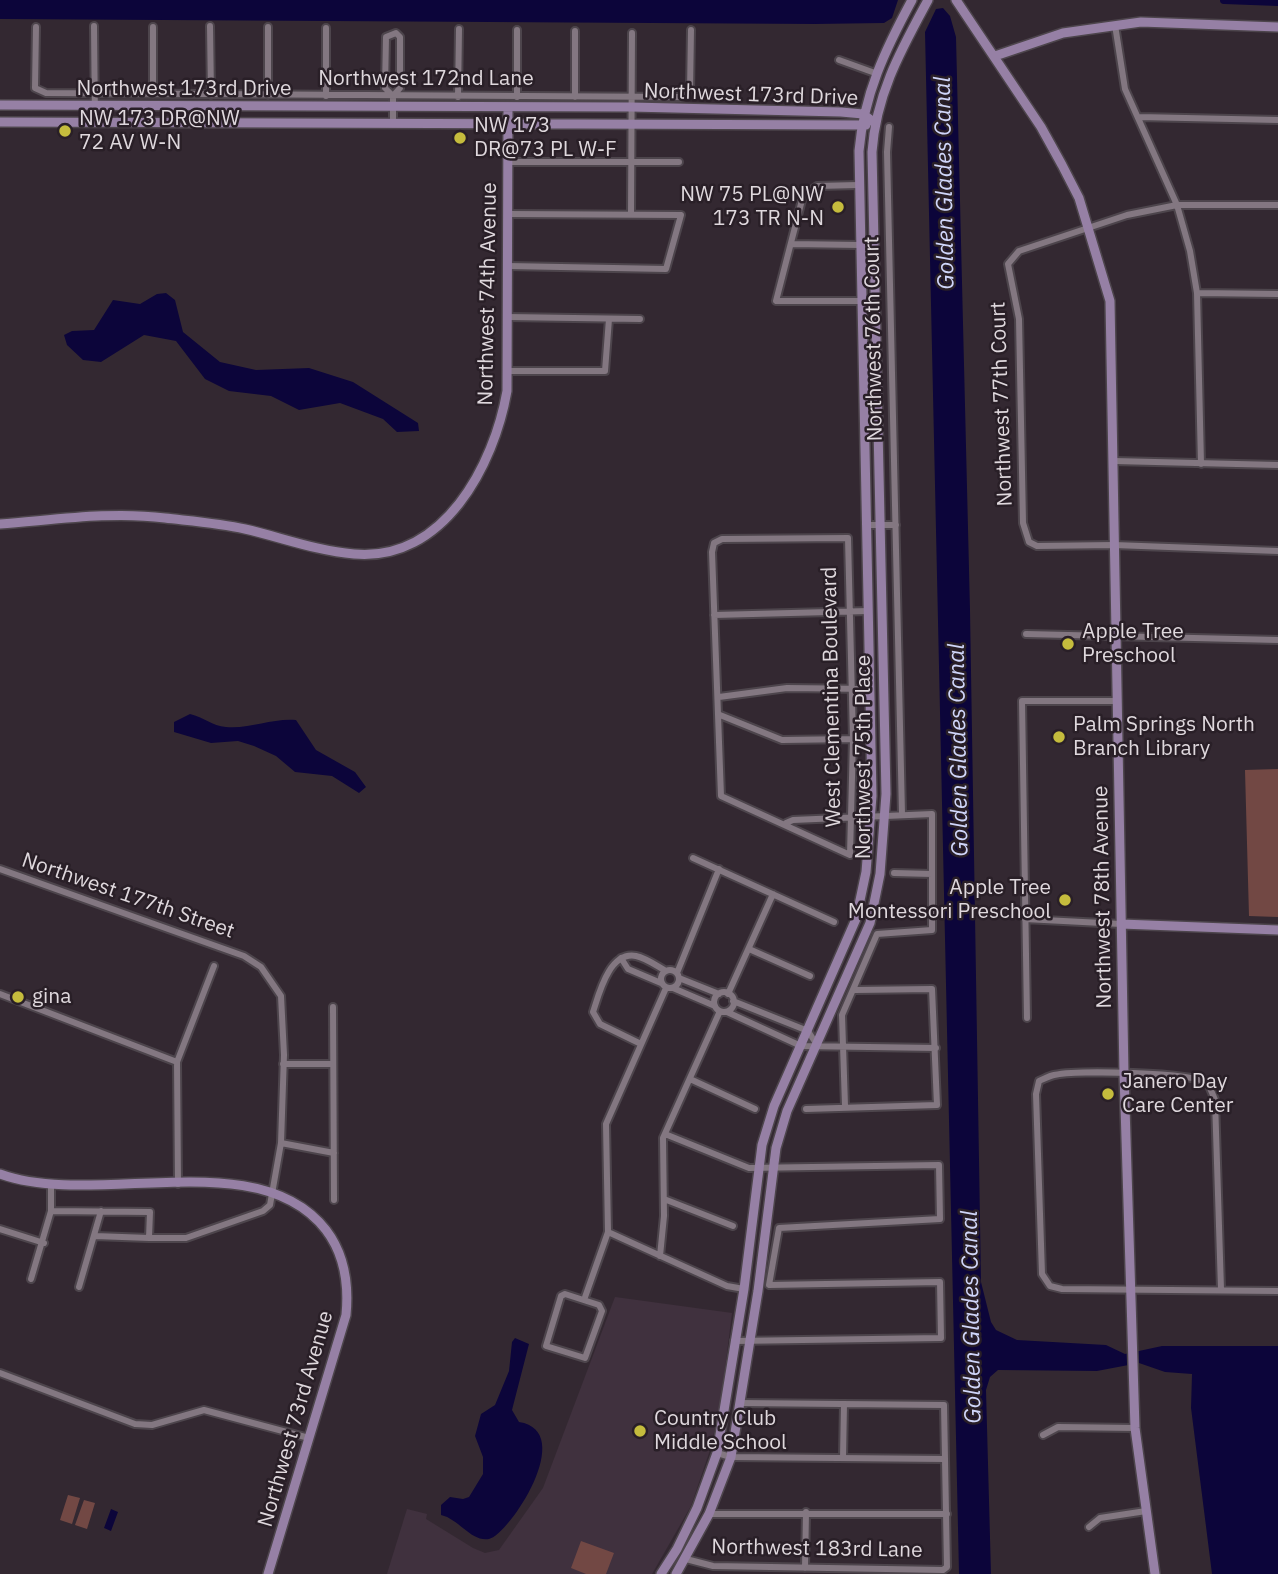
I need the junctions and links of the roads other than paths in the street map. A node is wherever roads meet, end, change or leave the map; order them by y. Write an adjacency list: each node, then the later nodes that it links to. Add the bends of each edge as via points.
1 (912, 0): 19 (street, Northwest 75th Place)
2 (928, 0): 40 (street, Northwest 75th Place, via 894,62)
3 (958, 1): 17 (street, Northwest 78th Avenue)
4 (1115, 25): 10 (street); 17 (street, via 1063,33); 35 (street, via 1125,89)
5 (94, 26): 20 (street)
6 (211, 26): 22 (street)
7 (36, 27): 20 (street, Northwest 172nd Lane, via 35,88 46,93)
8 (153, 27): 21 (street)
9 (268, 27): 23 (street)
10 (1278, 27)
11 (326, 28): 24 (street)
12 (459, 29): 26 (street)
13 (517, 30): 27 (street)
14 (691, 30): 29 (street, Northwest 172nd Lane, via 690,92 682,97)
15 (575, 31): 28 (street)
16 (632, 33): 29 (street)
17 (995, 56): 55 (street, Northwest 78th Avenue, via 1057,156)
18 (839, 60): 19 (street)
19 (875, 73): 34 (street, Northwest 75th Place)
20 (94, 93): 21 (street, Northwest 172nd Lane); 31 (street)
21 (153, 94): 22 (street, Northwest 172nd Lane)
22 (211, 95): 23 (street, Northwest 172nd Lane)
23 (268, 95): 24 (street, Northwest 172nd Lane)
24 (326, 96): 25 (street, Northwest 172nd Lane)
25 (393, 96): 25 (street, via 400,89 400,37 389,33 385,88); 26 (street, Northwest 172nd Lane); 32 (street)
26 (458, 97): 27 (street, Northwest 172nd Lane)
27 (517, 97): 28 (street, Northwest 172nd Lane)
28 (575, 97): 29 (street, Northwest 172nd Lane)
29 (632, 102): 33 (street, Northwest 173rd Drive); 34 (street, Northwest 173rd Drive); 42 (street)
30 (0, 105): 31 (street, Northwest 173rd Drive)
31 (95, 106): 32 (street, Northwest 173rd Drive); 38 (street)
32 (393, 107): 33 (street, Northwest 173rd Drive); 41 (street)
33 (508, 107): 39 (street, Northwest 74th Avenue)
34 (863, 114): 40 (street, Northwest 173rd Drive); 43 (street, Northwest 75th Place)
35 (1139, 117): 36 (street); 51 (street)
36 (1278, 120)
37 (0, 122): 38 (street, Northwest 173rd Drive)
38 (94, 122): 41 (street, Northwest 173rd Drive)
39 (508, 123): 41 (street, Northwest 173rd Drive); 42 (street, Northwest 173rd Drive); 47 (street, Northwest 74th Avenue)
40 (875, 123): 43 (street, Northwest 173rd Drive); 45 (street, Northwest 75th Place)
41 (393, 124)
42 (631, 124): 43 (street, Northwest 173rd Drive); 48 (street)
43 (861, 126): 50 (street, Northwest 75th Place)
44 (889, 127): 46 (street, Northwest 76th Court)
45 (872, 152): 46 (street); 62 (street, Northwest 75th Place)
46 (887, 152): 71 (street, Northwest 76th Court)
47 (509, 162): 48 (street); 53 (street, Northwest 74th Avenue)
48 (631, 162): 49 (street); 54 (street)
49 (679, 162)
50 (858, 185): 56 (street, via 808,190); 57 (street, Northwest 75th Place)
51 (1177, 205): 52 (street); 55 (street); 59 (street)
52 (1278, 205)
53 (508, 214): 54 (street); 58 (street, Northwest 74th Avenue)
54 (631, 214): 58 (street, via 681,215 666,269)
55 (1088, 227): 67 (street, Northwest 78th Avenue, via 1110,300); 74 (street, Northwest 77th Court, via 1019,251 1008,264 1018,310 1023,523 1029,542 1037,546)
56 (791, 244): 57 (street); 61 (street, via 776,301)
57 (860, 245): 61 (street, Northwest 75th Place)
58 (508, 266): 63 (street, Northwest 74th Avenue)
59 (1197, 293): 60 (street); 68 (street)
60 (1278, 295)
61 (861, 301): 62 (street); 72 (street, Northwest 75th Place)
62 (874, 301): 73 (street, Northwest 75th Place)
63 (508, 317): 64 (street); 66 (street, Northwest 74th Avenue)
64 (609, 319): 65 (street); 66 (street, via 605,371)
65 (640, 319)
66 (508, 371): 70 (street, Northwest 74th Avenue, via 502,418 469,491 453,511 409,545 355,554 241,528 160,517 99,516)
67 (1114, 461): 68 (street); 74 (street, Northwest 78th Avenue)
68 (1201, 464): 69 (street)
69 (1278, 465)
70 (0, 524)
71 (897, 524): 73 (street); 89 (street, Northwest 76th Court)
72 (866, 525): 73 (street); 77 (street, Northwest 75th Place)
73 (880, 525): 79 (street, Northwest 75th Place)
74 (1114, 545): 75 (street); 81 (street, Northwest 78th Avenue)
75 (1278, 551)
76 (850, 611): 77 (street); 78 (street); 78 (street, West Clementina Boulevard, via 848,538 722,540 713,543); 83 (street, West Clementina Boulevard)
77 (868, 611): 79 (street, via 875,615); 84 (street, Northwest 75th Place)
78 (714, 615): 85 (street)
79 (882, 633): 90 (street, Northwest 75th Place)
80 (1026, 634): 81 (street)
81 (1114, 634): 82 (street); 86 (street, Northwest 78th Avenue)
82 (1278, 640)
83 (851, 689): 84 (street); 85 (street, via 788,688); 88 (street, West Clementina Boulevard)
84 (870, 689): 92 (street, Northwest 75th Place)
85 (719, 698): 87 (street)
86 (1116, 701): 100 (street, via 1022,701); 102 (street, Northwest 78th Avenue)
87 (720, 715): 88 (street, via 782,740); 93 (street, via 721,796)
88 (853, 739): 91 (street, West Clementina Boulevard)
89 (902, 814): 90 (street); 98 (street, via 932,814)
90 (885, 815): 92 (street); 121 (street, Northwest 75th Place, via 870,923)
91 (853, 816): 92 (street); 93 (street); 93 (street, West Clementina Boulevard, via 850,855)
92 (872, 816): 119 (street, Northwest 75th Place, via 856,919)
93 (786, 823)
94 (694, 858): 96 (street)
95 (0, 869): 127 (street, Northwest 177th Street, via 244,956 261,967 281,996)
96 (719, 869): 99 (street); 108 (street)
97 (894, 873): 98 (street)
98 (932, 874): 111 (street, via 933,930 877,934)
99 (773, 894): 101 (street); 104 (street)
100 (1026, 919): 102 (street); 118 (street)
101 (834, 922)
102 (1121, 924): 103 (street); 128 (street, Northwest 78th Avenue)
103 (1278, 930)
104 (749, 949): 109 (street); 112 (street)
105 (621, 958): 107 (street, via 635,956); 110 (street, via 628,969); 120 (street, via 610,970 593,1012 595,1019)
106 (214, 966): 125 (street)
107 (666, 971): 108 (street); 110 (street, via 660,978)
108 (678, 976): 110 (street); 114 (street)
109 (810, 976)
110 (667, 986): 117 (street); 120 (street)
111 (855, 990): 123 (street, via 842,1015); 124 (street, via 932,989)
112 (728, 993): 114 (street); 115 (street)
113 (0, 994): 125 (street)
114 (719, 994): 117 (street, via 715,999)
115 (733, 1000): 117 (street); 119 (street)
116 (333, 1007): 126 (street)
117 (720, 1010): 122 (street); 129 (street)
118 (1027, 1018)
119 (808, 1031): 121 (street); 122 (street, Northwest 75th Place)
120 (641, 1044): 148 (street, via 606,1124)
121 (817, 1045): 122 (street); 123 (street); 137 (street, Northwest 75th Place, via 787,1111)
122 (802, 1046): 136 (street, Northwest 75th Place, via 774,1106)
123 (843, 1048): 124 (street); 130 (street)
124 (936, 1048): 130 (street, via 937,1105)
125 (177, 1062): 140 (street)
126 (333, 1064): 127 (street); 135 (street)
127 (283, 1065): 134 (street)
128 (1124, 1074): 156 (street, Northwest 78th Avenue); 156 (street, via 1053,1075 1039,1081 1036,1094 1042,1274 1050,1286); 157 (street, via 1208,1083 1215,1100)
129 (690, 1079): 131 (street); 133 (street)
130 (845, 1106): 132 (street)
131 (755, 1109)
132 (806, 1109)
133 (665, 1134): 136 (street); 142 (street)
134 (281, 1143): 135 (street); 141 (street)
135 (334, 1153): 143 (street)
136 (757, 1168): 137 (street); 155 (street, Northwest 75th Place)
137 (772, 1168): 161 (street, Northwest 75th Place); 161 (street, via 939,1165 940,1219 779,1228 769,1285 940,1282 941,1338)
138 (0, 1174): 139 (street, Northwest 73rd Avenue)
139 (51, 1184): 140 (street, Northwest 73rd Avenue); 144 (street)
140 (178, 1184): 141 (street, Northwest 73rd Avenue, via 254,1185)
141 (274, 1191): 150 (street, via 263,1211 186,1238); 167 (street, Northwest 73rd Avenue, via 300,1204 329,1234 344,1265 347,1306)
142 (664, 1199): 146 (street); 152 (street)
143 (334, 1200)
144 (51, 1211): 145 (street); 151 (street)
145 (101, 1211): 149 (street); 150 (street, via 150,1212)
146 (733, 1226)
147 (0, 1229): 151 (street)
148 (608, 1233): 152 (street); 159 (street)
149 (94, 1236): 150 (street); 154 (street)
150 (149, 1238)
151 (44, 1243): 153 (street)
152 (660, 1256): 155 (street)
153 (32, 1279)
154 (79, 1287)
155 (744, 1289): 160 (street, Northwest 75th Place)
156 (1131, 1289): 157 (street); 165 (street, Northwest 78th Avenue)
157 (1221, 1289): 158 (street)
158 (1278, 1291)
159 (584, 1300): 159 (street, via 599,1305 602,1311 587,1357 548,1349 545,1343 561,1296)
160 (734, 1341): 161 (street); 168 (street, Northwest 75th Place)
161 (748, 1343): 163 (street, Northwest 75th Place)
162 (0, 1373): 167 (street, via 135,1424 152,1425 204,1410)
163 (740, 1403): 164 (street); 169 (street, Northwest 75th Place)
164 (844, 1404): 170 (street); 171 (street, via 944,1405)
165 (1135, 1428): 166 (street, via 1058,1427); 172 (street, Northwest 78th Avenue)
166 (1043, 1435)
167 (309, 1438): 182 (street, Northwest 73rd Avenue)
168 (718, 1453): 169 (street); 183 (street, Northwest 75th Place, via 697,1508)
169 (731, 1457): 170 (street); 174 (street, Northwest 75th Place)
170 (844, 1458): 171 (street)
171 (946, 1459): 175 (street)
172 (1146, 1511): 176 (street, via 1100,1518); 185 (street, Northwest 78th Avenue)
173 (806, 1512): 174 (street); 175 (street); 178 (street)
174 (709, 1514): 177 (street, Northwest 75th Place)
175 (947, 1514): 181 (street, Northwest 183rd Lane, via 947,1567)
176 (1090, 1527)
177 (686, 1559): 179 (street, Northwest 183rd Lane, via 703,1568); 184 (street, Northwest 75th Place)
178 (810, 1570): 179 (street, Northwest 183rd Lane); 180 (street, Northwest 183rd Lane)
179 (757, 1571)
180 (867, 1572): 181 (street, Northwest 183rd Lane)
181 (922, 1572)
182 (268, 1574)
183 (661, 1574)
184 (676, 1574)
185 (1155, 1574)

